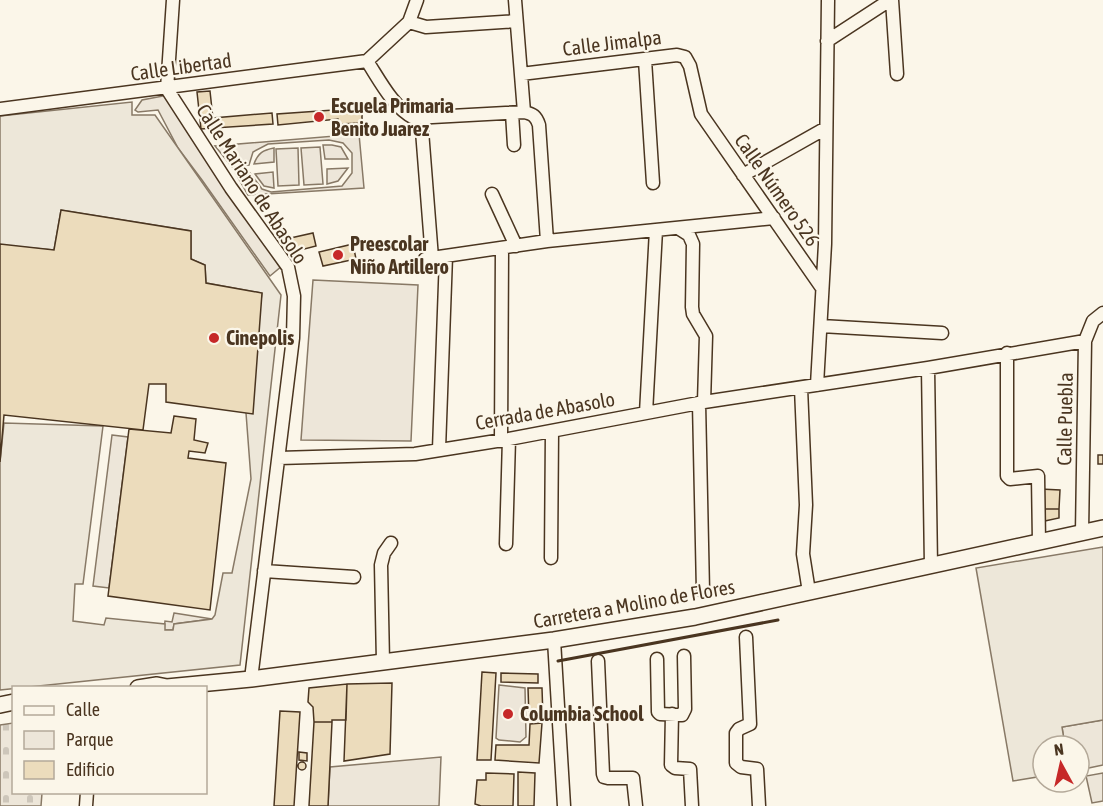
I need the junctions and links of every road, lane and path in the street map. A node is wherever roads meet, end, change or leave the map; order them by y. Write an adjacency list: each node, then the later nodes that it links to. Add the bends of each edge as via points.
1 (173, 0): 13 (street)
2 (417, 0): 7 (street)
3 (515, 0): 6 (street)
4 (828, 0): 8 (street)
5 (891, 0): 8 (street); 12 (street)
6 (516, 21): 7 (street, via 426,27); 11 (street)
7 (409, 22): 10 (street)
8 (827, 41): 18 (street)
9 (645, 60): 11 (street, Calle Jimalpa); 16 (street, Calle Jimalpa, via 685,57); 21 (street)
10 (367, 61): 13 (street, Calle Libertad); 17 (street, via 404,113)
11 (521, 74): 15 (street)
12 (897, 74)
13 (166, 88): 14 (street, Calle Libertad); 44 (street, Calle Mariano de Abasolo, via 288,267 294,296 293,338)
14 (0, 110)
15 (518, 113): 17 (street); 19 (street); 26 (street, via 532,114 539,125)
16 (701, 114): 20 (street, Calle Número 526)
17 (422, 118): 29 (street, via 429,259)
18 (826, 128): 20 (street); 30 (street)
19 (514, 145)
20 (744, 175): 23 (street, Calle Número 526)
21 (653, 183)
22 (492, 194): 27 (street)
23 (774, 218): 24 (street); 30 (street, Calle Número 526)
24 (678, 228): 25 (street); 39 (street, via 689,235 693,244 692,307 706,336)
25 (656, 230): 26 (street); 40 (street)
26 (547, 241): 27 (street)
27 (516, 246): 28 (street)
28 (502, 248): 29 (street); 42 (street)
29 (446, 256): 43 (street)
30 (822, 288): 32 (street)
31 (1103, 313): 34 (street, Calle Puebla, via 1093,321)
32 (820, 326): 33 (street); 37 (street)
33 (942, 333)
34 (1086, 341): 35 (street, Cerrada de Abasolo); 46 (street, Calle Puebla)
35 (1007, 353): 36 (street, Cerrada de Abasolo); 47 (street, via 1007,476 1038,476)
36 (928, 369): 37 (street, Cerrada de Abasolo); 51 (street)
37 (817, 385): 38 (street, Cerrada de Abasolo)
38 (801, 388): 39 (street, Cerrada de Abasolo); 55 (street, via 806,505 803,554)
39 (702, 402): 40 (street, Cerrada de Abasolo); 54 (street)
40 (646, 413): 41 (street, Cerrada de Abasolo)
41 (552, 431): 42 (street, Cerrada de Abasolo); 50 (street)
42 (505, 440): 43 (street, Cerrada de Abasolo); 49 (street)
43 (440, 449): 44 (street, Cerrada de Abasolo, via 397,455)
44 (279, 458): 52 (street, Calle Mariano de Abasolo)
45 (1103, 528): 46 (main road, Carretera a Molino de Flores)
46 (1082, 532): 47 (main road, Carretera a Molino de Flores)
47 (1039, 542): 51 (main road, Carretera a Molino de Flores)
48 (391, 543): 61 (street, via 381,566)
49 (506, 544)
50 (551, 558)
51 (931, 566): 55 (main road, Carretera a Molino de Flores)
52 (264, 571): 53 (street); 62 (street, Calle Mariano de Abasolo)
53 (354, 577)
54 (703, 591)
55 (809, 592): 57 (main road, Carretera a Molino de Flores, via 695,617)
56 (746, 637): 68 (street, via 750,724 736,733 736,763 757,769)
57 (554, 640): 61 (main road, Carretera a Molino de Flores); 65 (street)
58 (684, 656): 64 (street, via 684,713)
59 (657, 659): 64 (street, via 657,708 660,714)
60 (598, 661): 66 (street, via 603,774 608,778 633,778)
61 (383, 662): 62 (main road, Carretera a Molino de Flores)
62 (251, 679): 63 (main road, Carretera a Molino de Flores)
63 (177, 686)
64 (672, 714): 67 (street, via 672,765 690,769)
65 (564, 806)
66 (636, 806)
67 (692, 806)
68 (759, 806)

